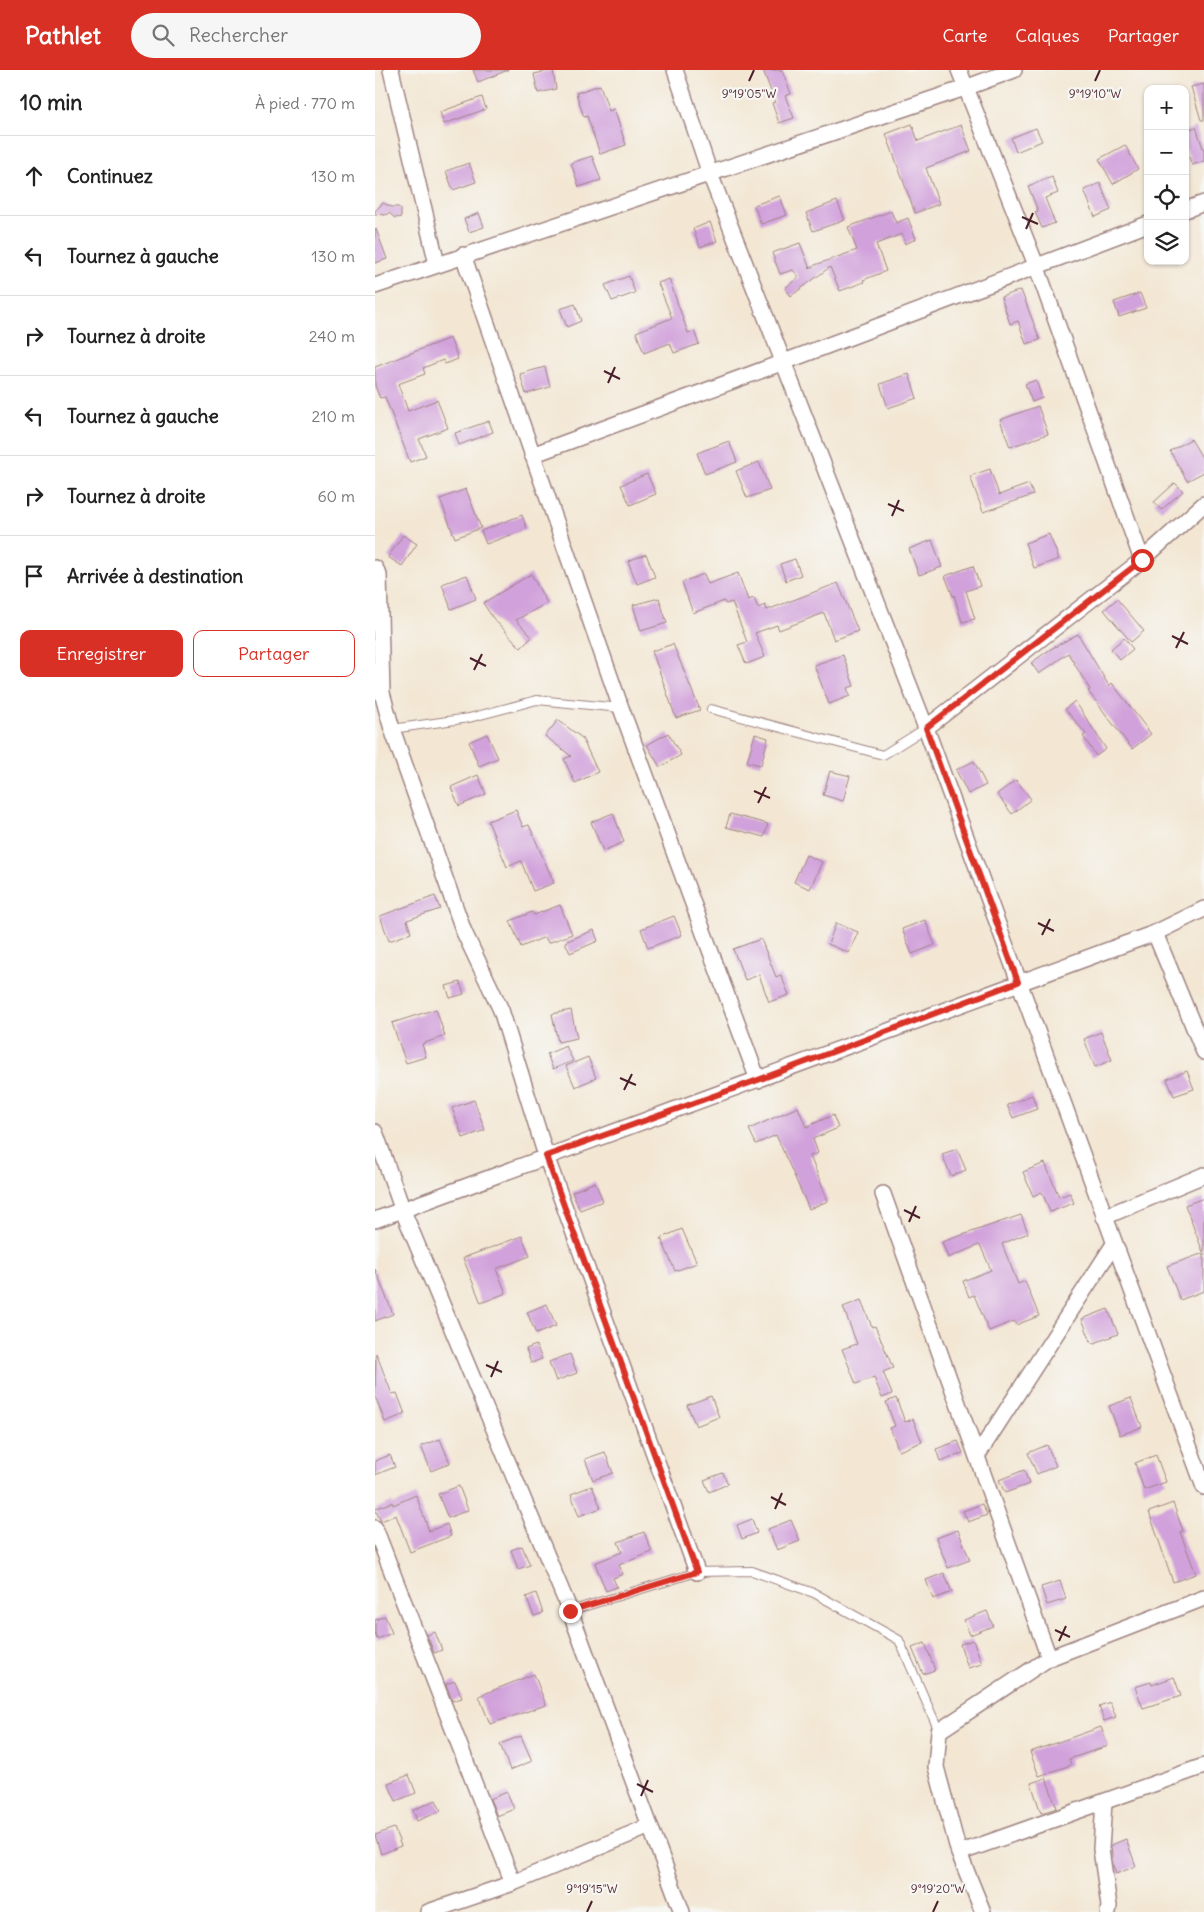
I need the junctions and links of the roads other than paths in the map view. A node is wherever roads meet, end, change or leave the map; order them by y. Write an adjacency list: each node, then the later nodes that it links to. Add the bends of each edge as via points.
1 (391, 70): 11 (street)
2 (675, 70): 6 (street)
3 (959, 70): 5 (street)
4 (1014, 70): 5 (street)
5 (965, 88): 6 (street); 12 (street)
6 (710, 174): 10 (street); 14 (street)
7 (1204, 203): 8 (street)
8 (1189, 209)
9 (1144, 225): 12 (street)
10 (463, 255): 11 (street); 15 (street)
11 (437, 264): 13 (street)
12 (1036, 265): 14 (street); 17 (street)
13 (375, 286)
14 (784, 362): 15 (street); 22 (street)
15 (532, 455): 20 (street)
16 (1204, 504): 17 (street)
17 (1142, 560): 22 (street)
18 (375, 568): 19 (street, via 379,575)
19 (379, 692): 23 (street)
20 (621, 708): 23 (lane, via 537,700 469,718); 28 (street)
21 (711, 709): 22 (lane, via 883,755)
22 (926, 728): 26 (street)
23 (391, 730): 30 (street, via 463,932 501,1010)
24 (1204, 909): 25 (street)
25 (1155, 933): 26 (street); 27 (street)
26 (1018, 982): 28 (street); 34 (street)
27 (1204, 1052)
28 (758, 1080): 30 (street)
29 (375, 1132): 33 (street)
30 (546, 1156): 33 (street); 40 (street)
31 (1204, 1175): 34 (street)
32 (883, 1194): 37 (street)
33 (403, 1211): 35 (street); 42 (street)
34 (1104, 1217): 36 (street)
35 (375, 1220)
36 (1114, 1244): 37 (street); 38 (street)
37 (977, 1456): 43 (street)
38 (1204, 1487)
39 (375, 1528): 49 (street)
40 (697, 1572): 42 (lane); 44 (lane, via 752,1571 814,1593 899,1640)
41 (1204, 1598): 43 (street)
42 (570, 1611): 47 (street)
43 (1049, 1658): 44 (street)
44 (939, 1731): 48 (street, via 935,1767)
45 (1204, 1766): 46 (street)
46 (1105, 1802): 48 (street); 53 (street, via 1101,1849)
47 (650, 1826): 49 (street); 51 (street)
48 (959, 1853): 52 (street)
49 (513, 1883): 50 (street)
50 (428, 1912)
51 (682, 1912)
52 (983, 1912)
53 (1108, 1912)

